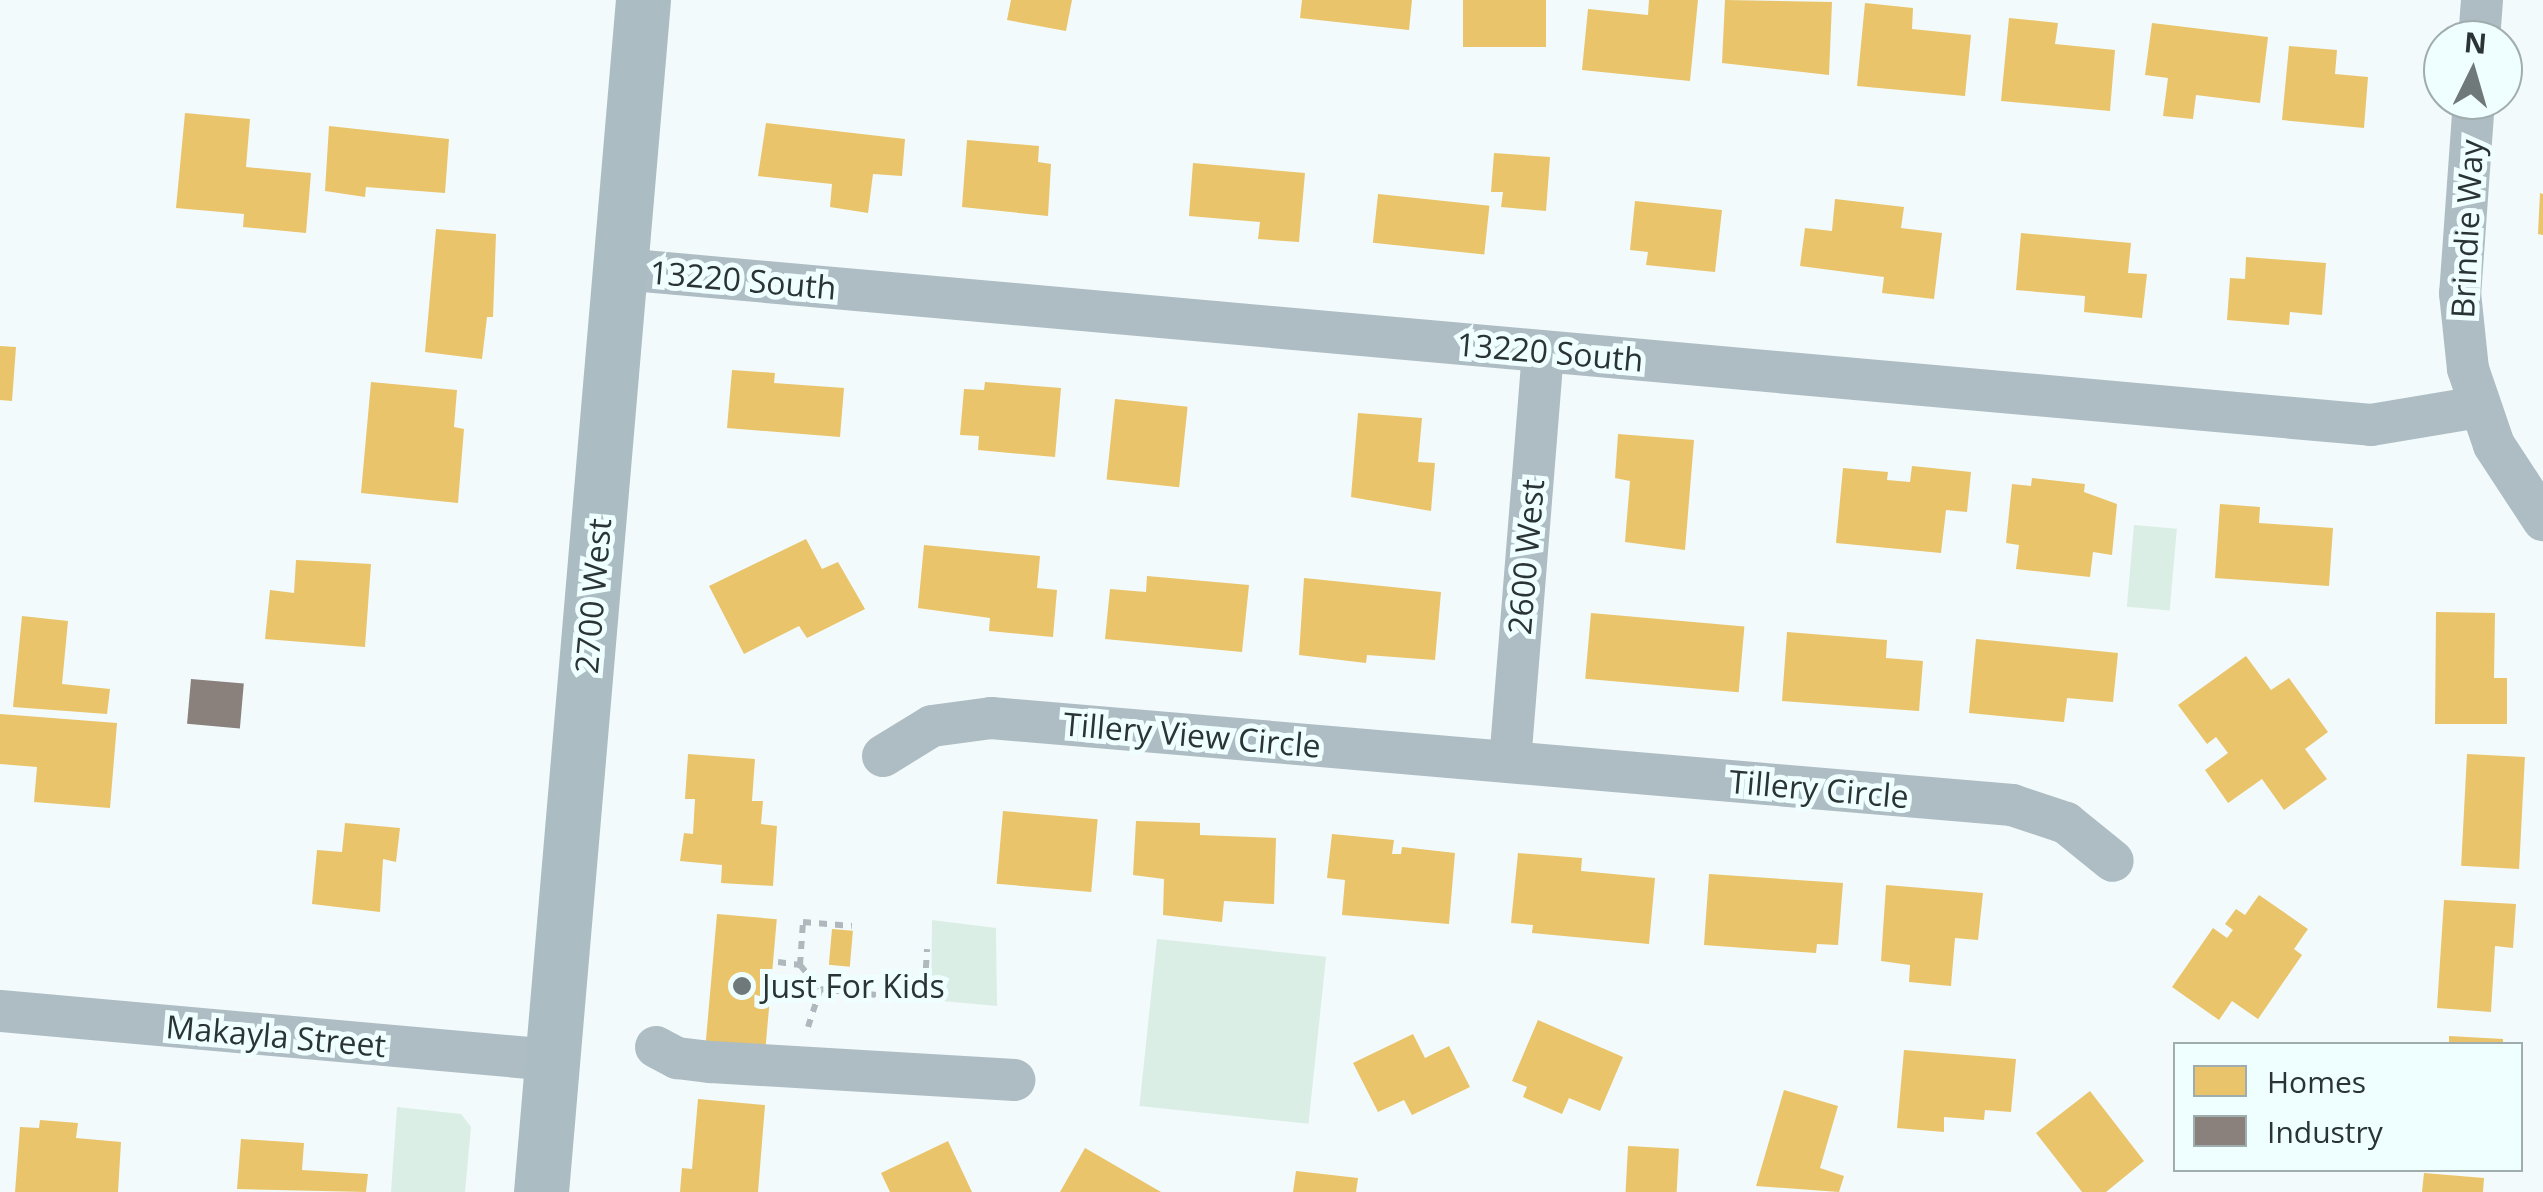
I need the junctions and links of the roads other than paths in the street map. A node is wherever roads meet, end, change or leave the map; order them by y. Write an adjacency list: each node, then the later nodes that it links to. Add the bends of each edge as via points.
1 (643, 0): 3 (main road, 2700 West)
2 (2473, 120): 5 (street, Brindie Way, via 2460,292)
3 (621, 269): 4 (street, 13220 South); 12 (main road, 2700 West)
4 (1543, 351): 5 (street, 13220 South, via 2371,425); 8 (street, 2600 West)
5 (2478, 407): 6 (street, Brindie Way, via 2515,482)
6 (2542, 519)
7 (883, 756): 8 (street, Tillery View Circle, via 932,726 991,718)
8 (1510, 762): 9 (street, Tillery Circle, via 2012,805 2066,823)
9 (2113, 861)
10 (0, 1011): 12 (street, Makayla Street)
11 (656, 1047): 13 (street, via 677,1058 711,1062)
12 (552, 1060): 14 (main road, 2700 West)
13 (1014, 1080)
14 (541, 1192)

